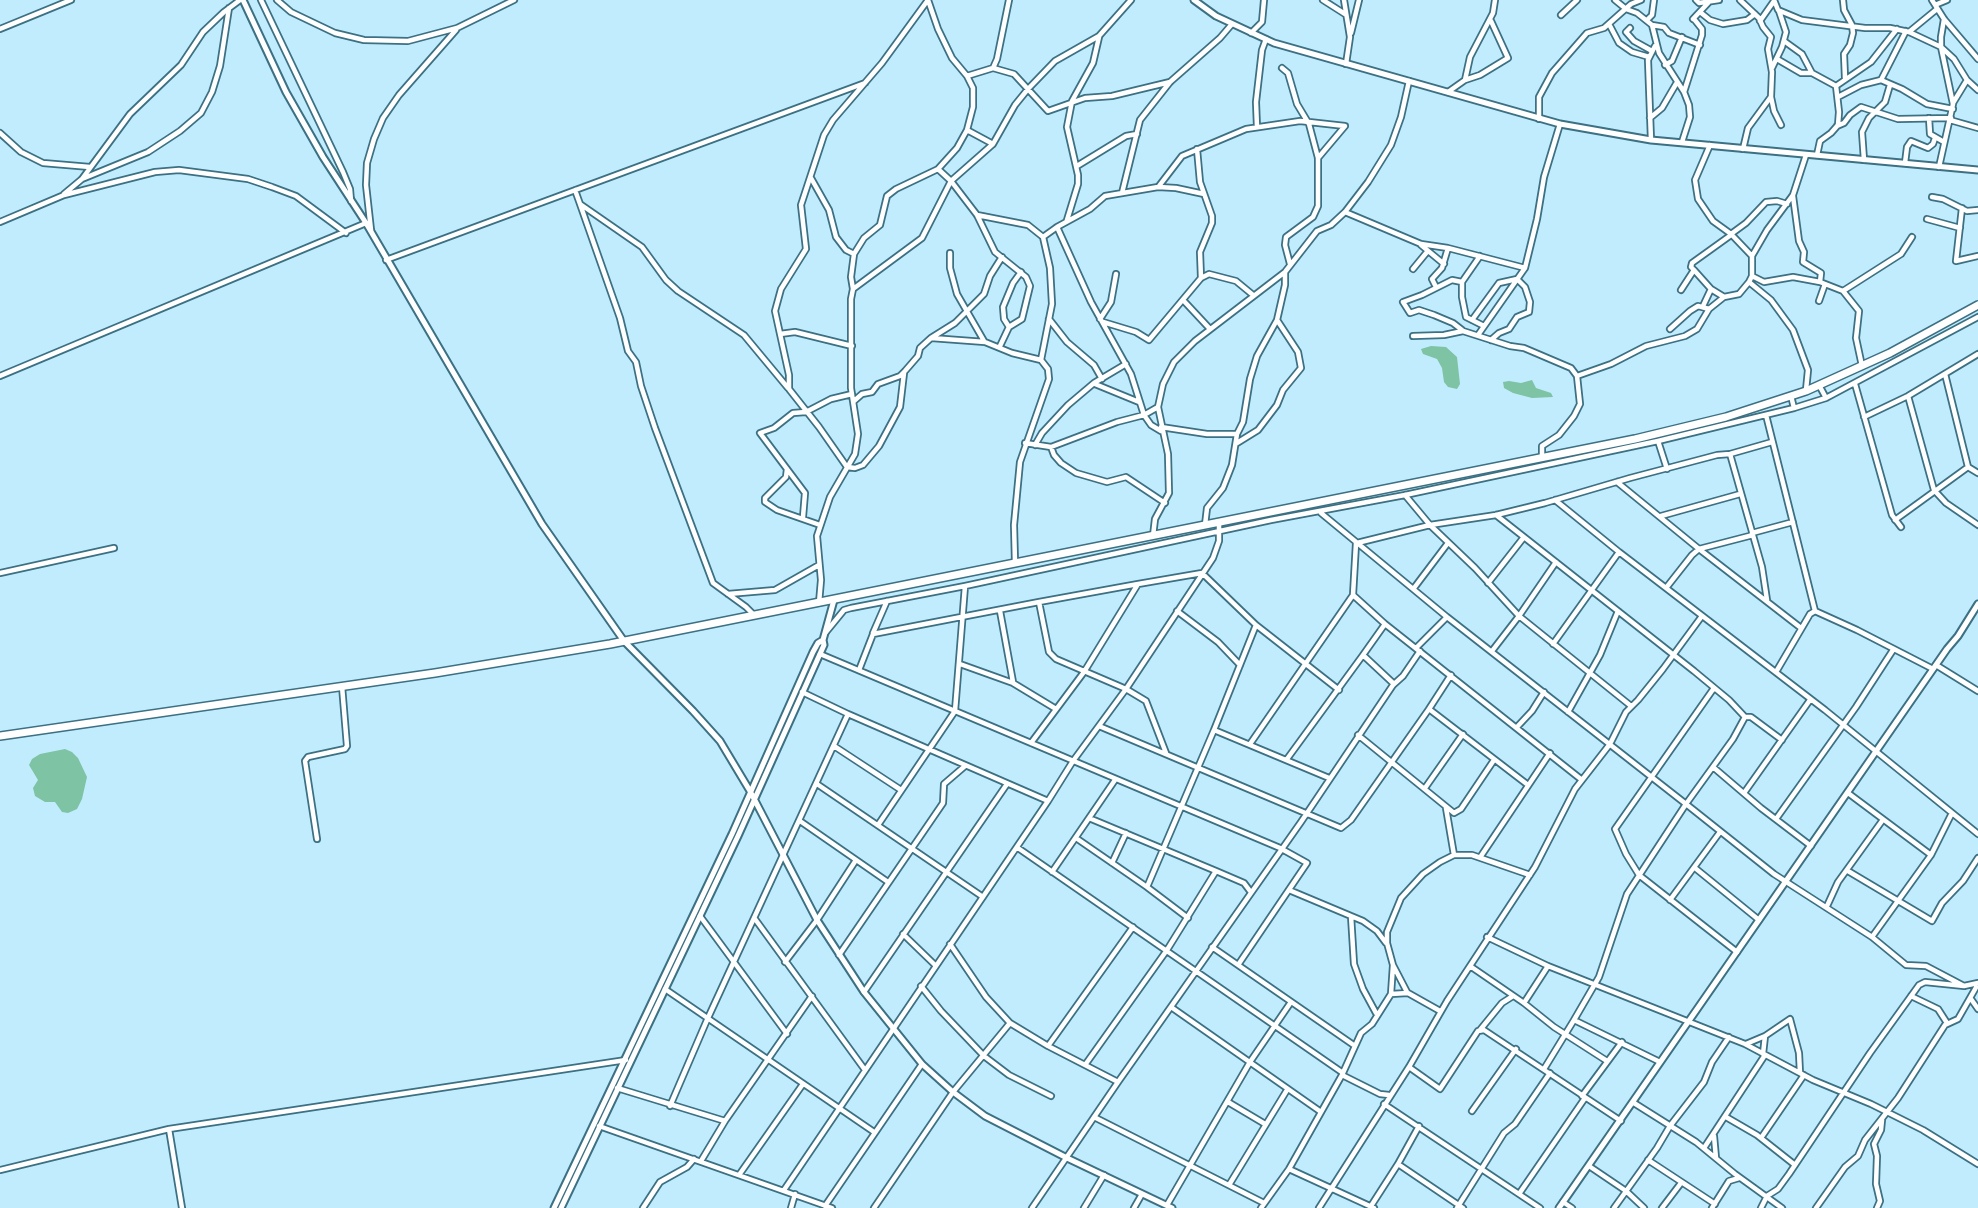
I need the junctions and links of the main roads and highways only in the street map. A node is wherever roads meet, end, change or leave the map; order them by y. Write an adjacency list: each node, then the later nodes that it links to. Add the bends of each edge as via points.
1 (1978, 305): 2 (main road, via 1907,345 1805,391 1695,426 1219,527 1205,525 624,641)
2 (0, 736)

